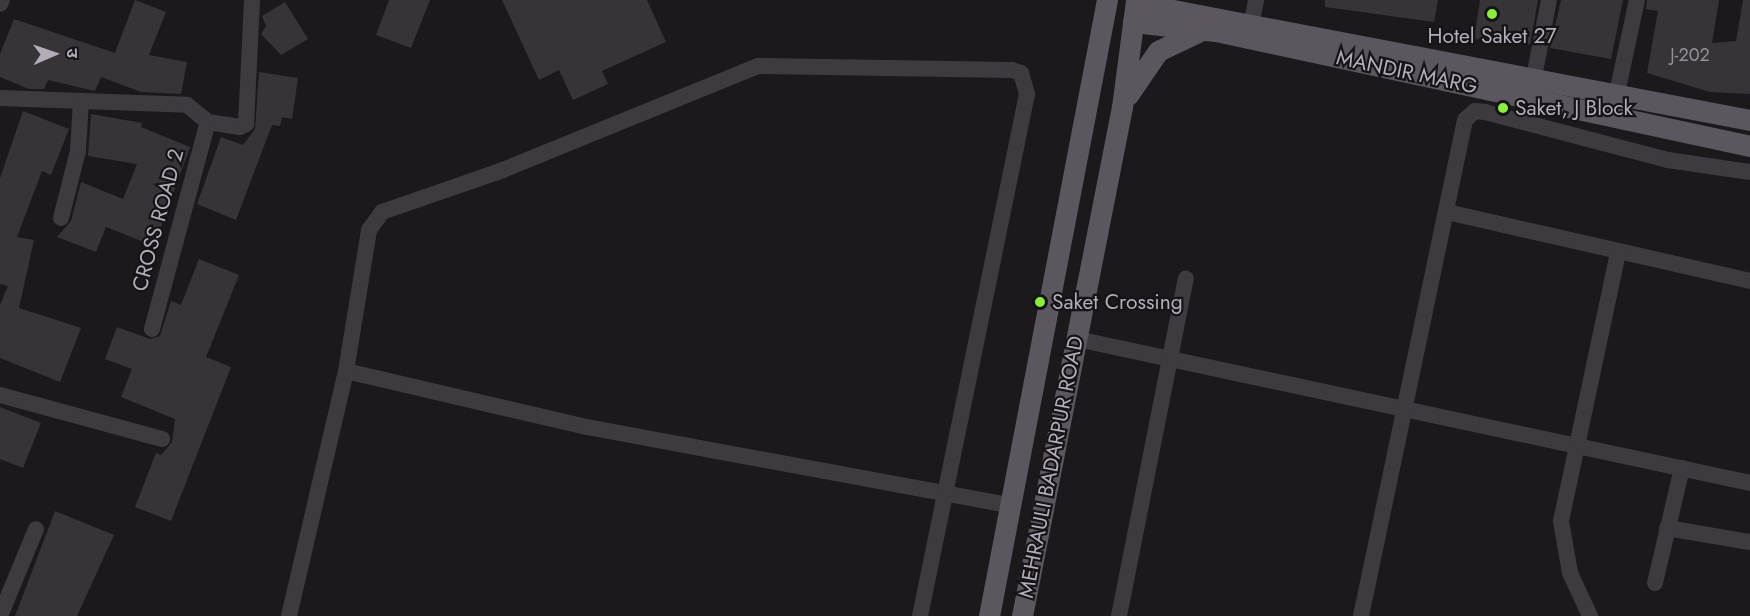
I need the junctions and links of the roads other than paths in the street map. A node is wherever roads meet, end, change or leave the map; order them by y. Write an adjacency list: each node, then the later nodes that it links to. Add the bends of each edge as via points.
1 (2, 0): 6 (street)
2 (252, 0): 18 (street, via 246,124)
3 (1256, 0): 10 (street)
4 (1549, 0): 12 (street)
5 (1637, 0): 13 (street)
6 (0, 4)
7 (1192, 5): 9 (main road, MANDIR MARG); 10 (main road, MANDIR MARG)
8 (1106, 8): 30 (main road, MEHRAULI BADARPUR ROAD)
9 (1135, 8): 11 (main road, MANDIR MARG); 16 (main road, MEHRAULI BADARPUR ROAD)
10 (1252, 21): 12 (main road, MANDIR MARG)
11 (1216, 31): 16 (main road, via 1189,34 1158,51 1140,71); 19 (main road, MANDIR MARG)
12 (1534, 77): 13 (main road, MANDIR MARG)
13 (1617, 93): 17 (main road, MANDIR MARG)
14 (0, 98): 15 (street)
15 (81, 101): 18 (street, via 187,105); 22 (street, via 78,151)
16 (1122, 107): 27 (main road, MEHRAULI BADARPUR ROAD)
17 (1750, 120)
18 (208, 122): 26 (street, CROSS ROAD 2)
19 (1750, 146)
20 (1750, 172): 21 (street, via 1668,160 1475,111 1457,137)
21 (1447, 212): 23 (street); 33 (street)
22 (61, 218)
23 (1618, 252): 25 (street); 35 (street)
24 (1186, 279): 28 (street)
25 (1750, 281)
26 (152, 329)
27 (1077, 339): 28 (street); 31 (main road, MEHRAULI BADARPUR ROAD)
28 (1170, 360): 33 (street); 49 (street)
29 (346, 371): 38 (street, via 587,427); 38 (street, via 369,230 390,208 503,170 758,66 1012,70 1021,73 1027,94); 45 (street)
30 (1037, 378): 31 (main road); 39 (main road, MEHRAULI BADARPUR ROAD)
31 (1068, 383): 48 (main road, MEHRAULI BADARPUR ROAD)
32 (0, 395): 34 (street)
33 (1405, 409): 35 (street); 50 (street)
34 (162, 439)
35 (1575, 445): 36 (street); 51 (street, via 1562,540)
36 (1682, 468): 37 (street); 40 (street)
37 (1750, 483)
38 (944, 496): 39 (street); 46 (street)
39 (1012, 506): 47 (main road, MEHRAULI BADARPUR ROAD)
40 (1666, 528): 42 (street); 43 (street)
41 (36, 529): 44 (street)
42 (1750, 542)
43 (1655, 583)
44 (0, 616)
45 (289, 616)
46 (920, 616)
47 (989, 616)
48 (1022, 616)
49 (1119, 616)
50 (1361, 616)
51 (1590, 616)

